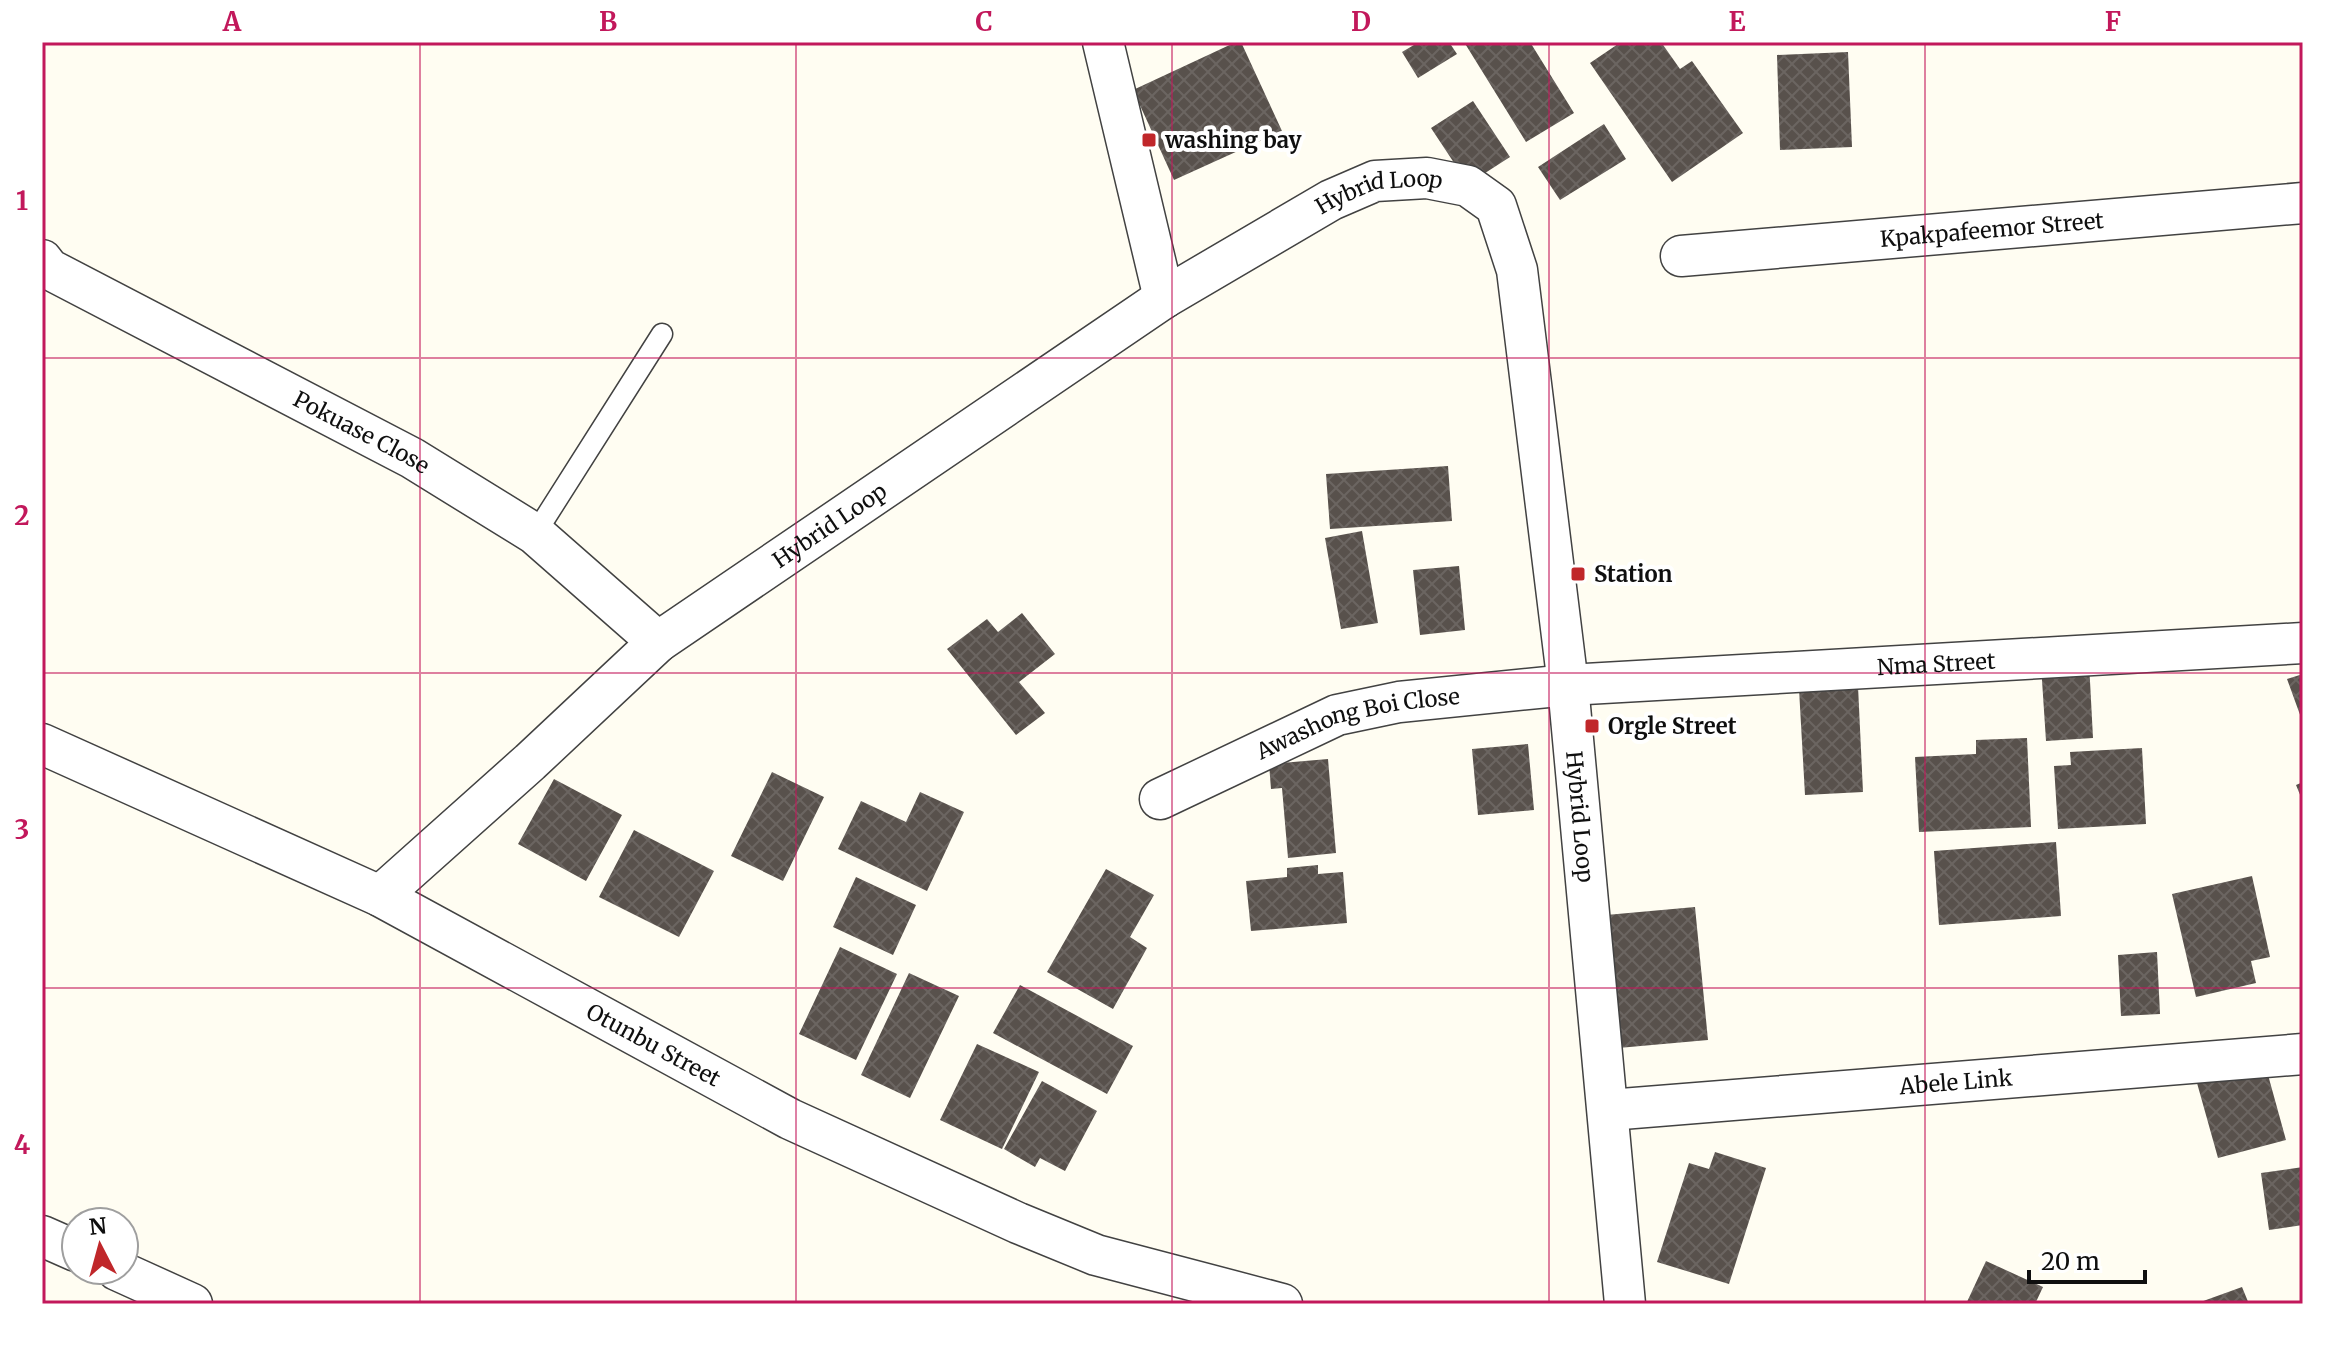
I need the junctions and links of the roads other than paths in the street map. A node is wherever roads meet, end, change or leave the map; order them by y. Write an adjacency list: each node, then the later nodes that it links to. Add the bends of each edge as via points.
1 (1103, 42): 5 (street)
2 (2303, 203): 3 (street, Kpakpafeemor Street)
3 (1681, 256)
4 (42, 260): 7 (street, Pokuase Close, via 95,294 412,458)
5 (1164, 298): 8 (street, Hybrid Loop); 10 (street, Hybrid Loop, via 1331,200 1375,181 1427,178 1468,186 1496,206 1517,270)
6 (662, 334): 7 (lane)
7 (535, 534): 8 (street, Pokuase Close)
8 (658, 642): 13 (street, Hybrid Loop)
9 (2303, 643): 10 (street, Nma Street)
10 (1568, 685): 12 (street, Awashong Boi Close, via 1399,702 1337,715); 15 (street, Hybrid Loop)
11 (42, 744): 13 (street, Otunbu Street)
12 (1160, 799)
13 (380, 896): 18 (street, Otunbu Street, via 790,1119 1018,1223 1096,1255)
14 (2303, 1054): 15 (street, Abele Link)
15 (1609, 1110): 19 (street, Hybrid Loop)
16 (140, 1280): 17 (street)
17 (192, 1304)
18 (1282, 1304)
19 (1625, 1304)

